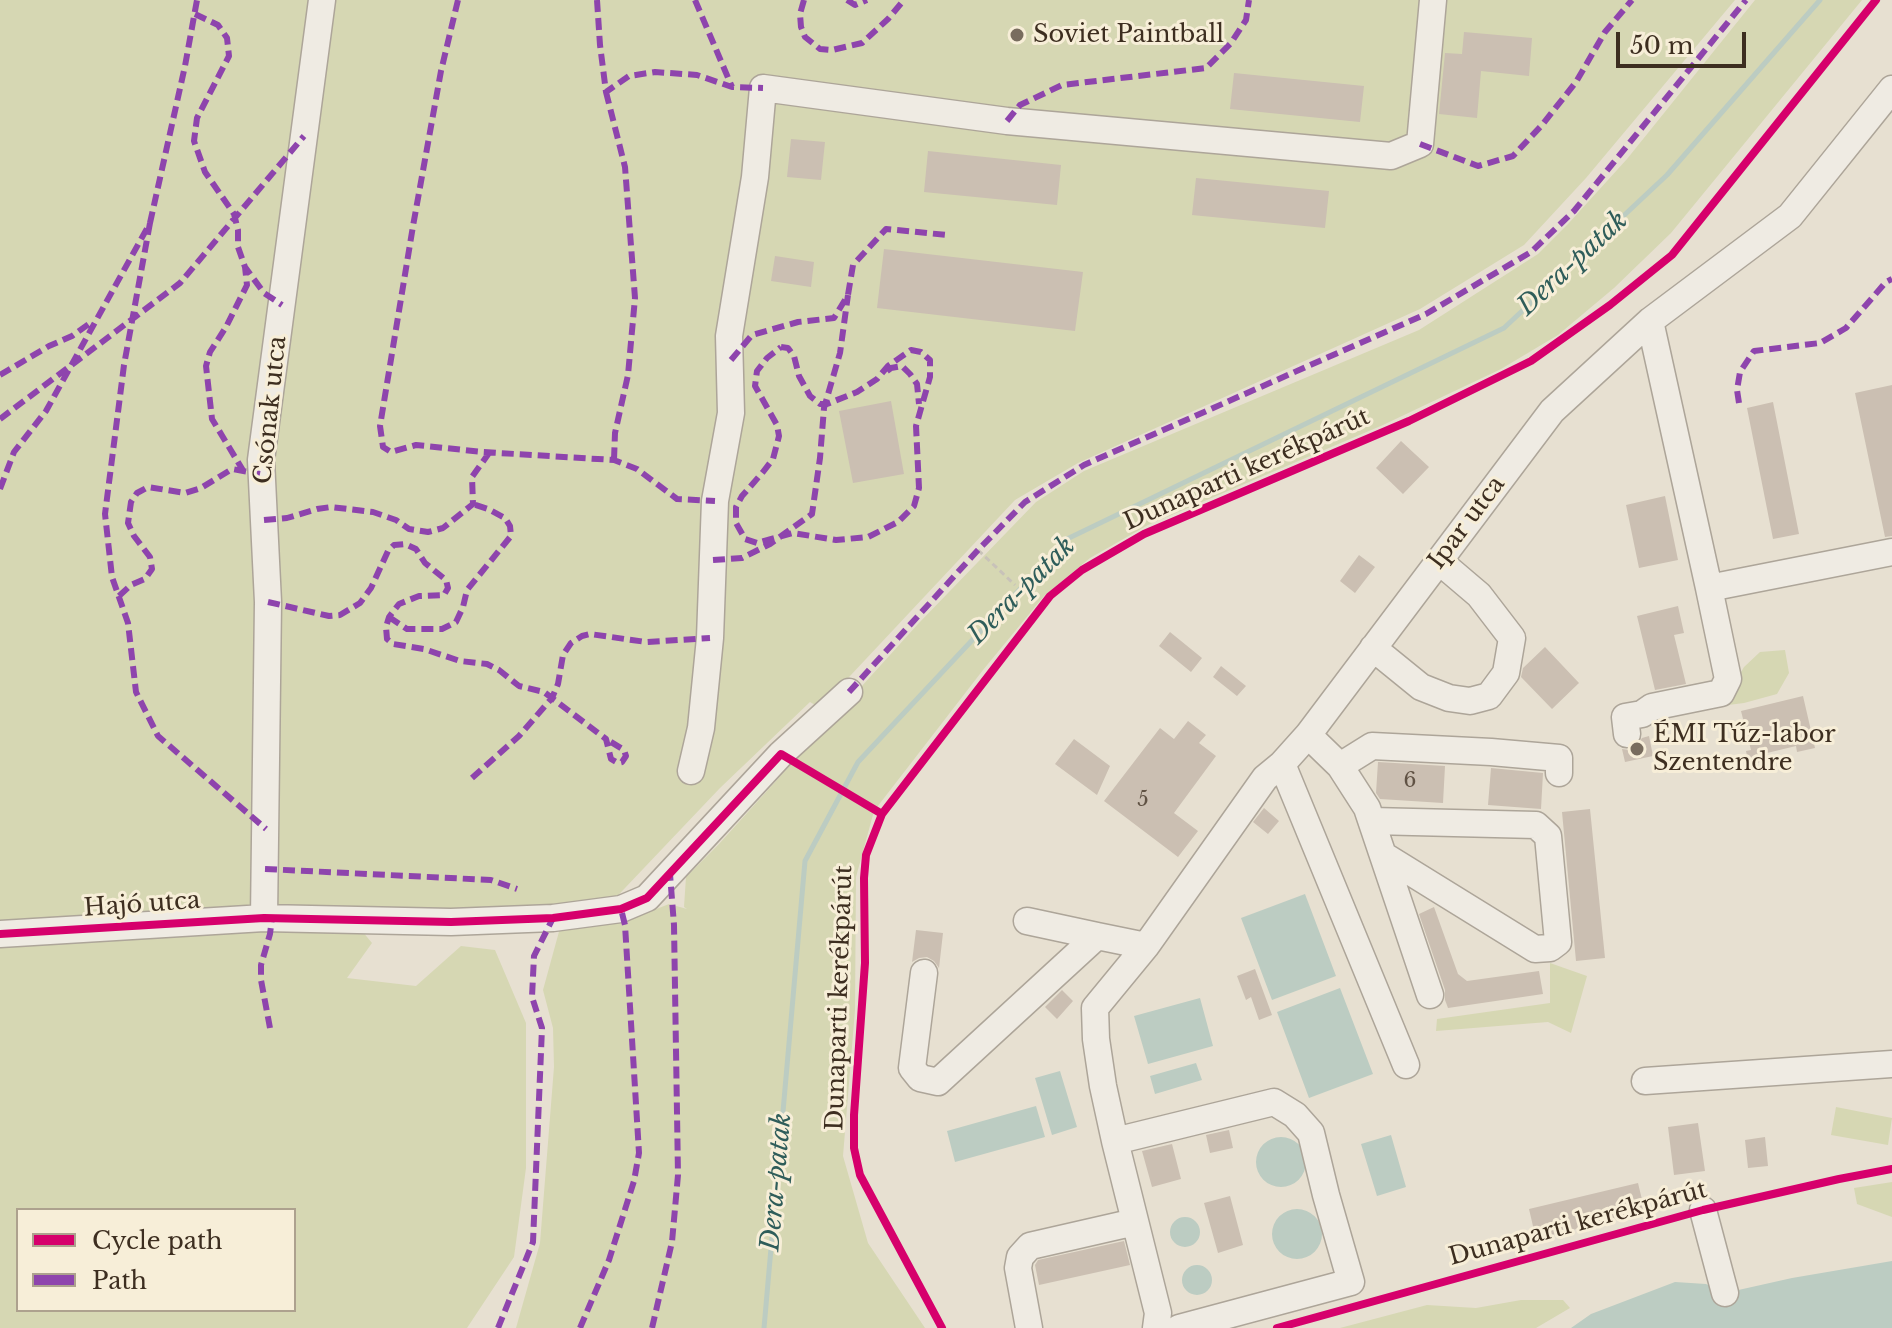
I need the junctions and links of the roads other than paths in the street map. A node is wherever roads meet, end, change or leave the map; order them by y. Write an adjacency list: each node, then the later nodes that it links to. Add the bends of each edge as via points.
1 (322, 0): 18 (street, Csónak utca, via 261,460)
2 (1433, 0): 14 (street, via 1420,144 1391,156 1007,121 763,88 755,177 729,336 731,413 715,501 710,638)
3 (1892, 89): 4 (street, Ipar utca, via 1790,216)
4 (1650, 321): 6 (street, Ipar utca, via 1552,411); 7 (street)
5 (1892, 552): 7 (street)
6 (1439, 561): 8 (street, Ipar utca); 8 (street, via 1479,595 1512,638 1506,673 1489,696 1470,701 1421,687)
7 (1709, 588): 10 (street, via 1728,679 1721,693 1625,717)
8 (1373, 648): 11 (street, Ipar utca)
9 (849, 692): 18 (street, Hajó utca, via 781,754 647,898 621,909 451,922)
10 (1627, 734)
11 (1308, 735): 12 (street, Ipar utca); 13 (street)
12 (1282, 764): 22 (street, Ipar utca, via 1265,778); 26 (street)
13 (1340, 766): 15 (street, via 1372,746 1559,758); 16 (street)
14 (691, 771)
15 (1559, 773)
16 (1372, 821): 17 (street); 17 (street, via 1536,825 1548,836 1558,942 1535,949)
17 (1383, 855): 24 (street)
18 (275, 918): 20 (street, Hajó utca)
19 (1027, 921): 21 (street)
20 (0, 934)
21 (1097, 936): 22 (street); 23 (street, via 1017,1002 938,1082 920,1078 912,1068)
22 (1146, 946): 28 (street, Ipar utca, via 1095,1008)
23 (924, 973)
24 (1430, 995)
25 (1892, 1064): 27 (street)
26 (1406, 1065)
27 (1645, 1081)
28 (1115, 1141): 30 (street); 34 (street, via 1274,1102 1311,1133 1351,1282)
29 (1703, 1210): 31 (street)
30 (1135, 1222): 32 (street, via 1030,1246 1018,1268); 33 (street, via 1158,1313)
31 (1725, 1293)
32 (1029, 1328)
33 (1156, 1328)
34 (1179, 1328)

